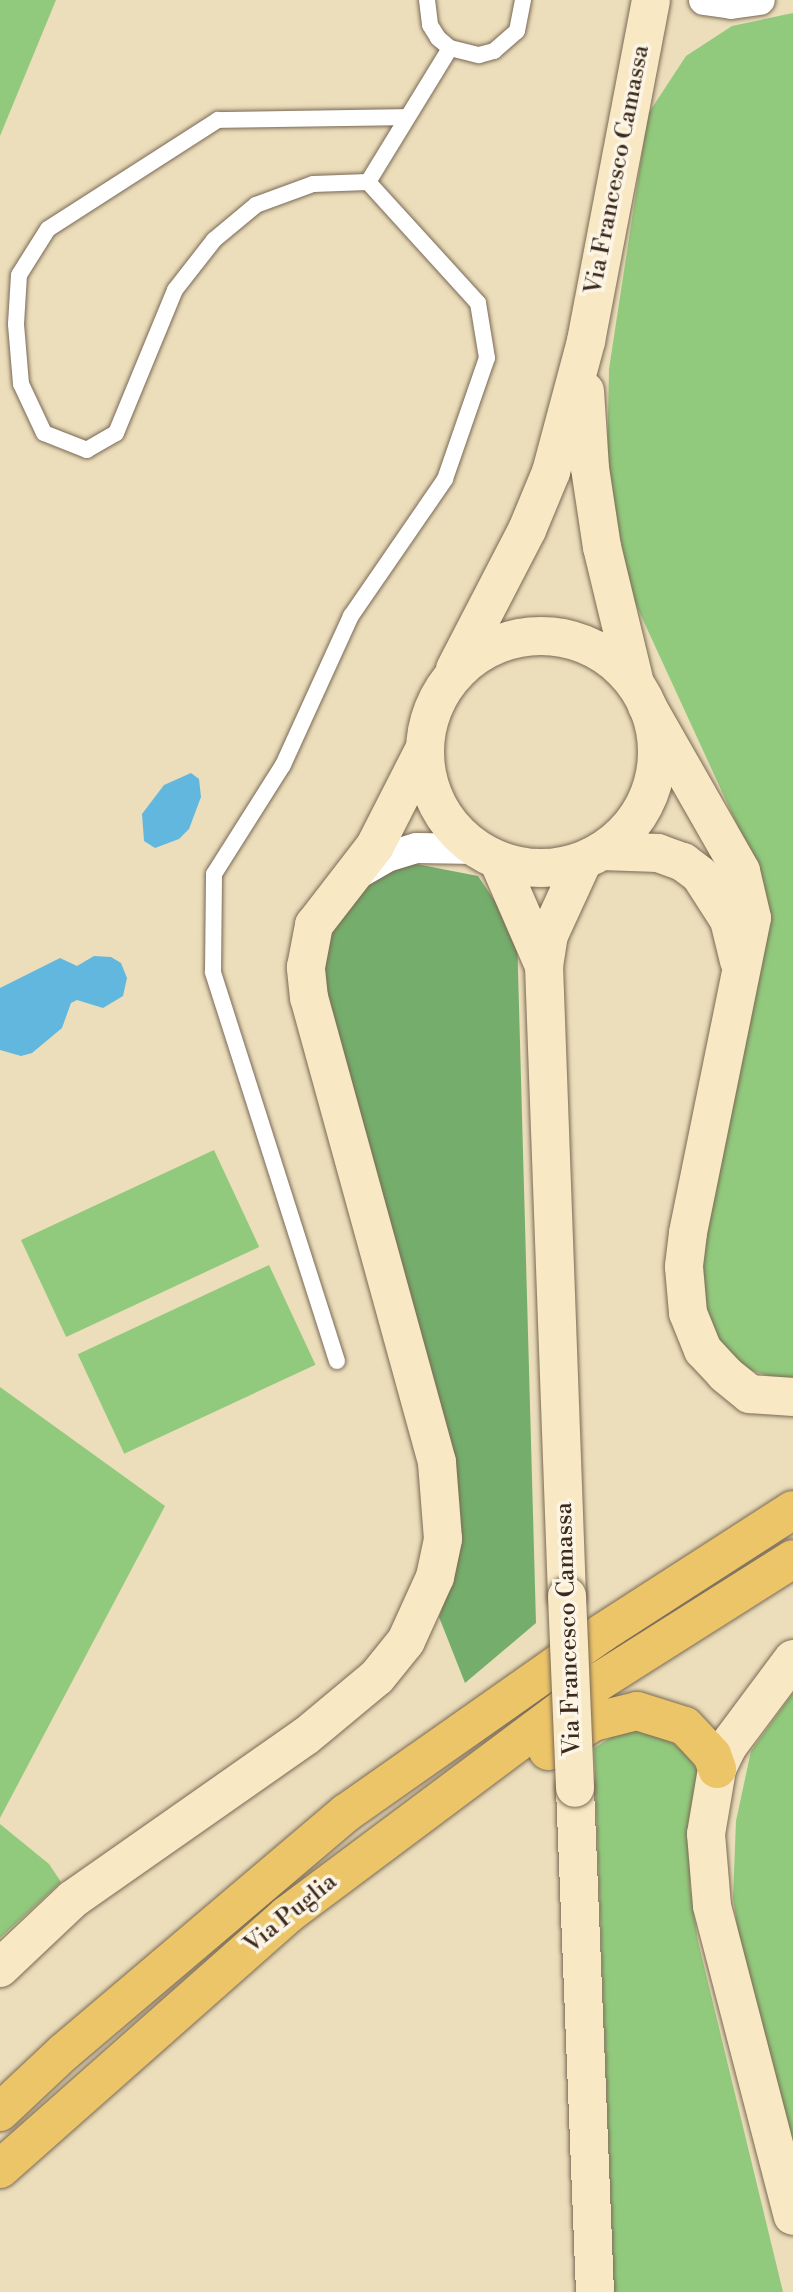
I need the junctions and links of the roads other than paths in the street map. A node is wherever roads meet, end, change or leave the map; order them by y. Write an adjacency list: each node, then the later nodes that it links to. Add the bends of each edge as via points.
1 (427, 0): 6 (lane, via 430,25)
2 (523, 0): 6 (lane, via 523,18 507,43 479,55)
3 (651, 0): 9 (street, Via Francesco Camassa)
4 (704, 0): 5 (street, via 731,4)
5 (760, 0)
6 (450, 48): 7 (lane)
7 (405, 117): 8 (lane); 8 (lane, via 218,120 48,229 19,275 16,324 21,384 44,433 87,450 116,433 175,290 214,240 256,205 313,184)
8 (368, 182): 18 (lane, via 478,303 487,358 445,479 351,616 283,765 214,874 213,972)
9 (586, 341): 10 (street, Via Francesco Camassa, via 551,472 527,530); 11 (street, Via Francesco Camassa, via 590,468 608,580)
10 (447, 683): 11 (street, Via Francesco Camassa, via 480,653 510,640 542,636 585,645 604,655); 12 (street, Via Francesco Camassa, via 435,703)
11 (641, 696): 14 (street, Via Francesco Camassa, via 656,752 651,787 636,819); 17 (street, via 741,871 752,918)
12 (425, 747): 13 (street, Via Francesco Camassa, via 426,771 438,804 459,834); 15 (street, via 375,846)
13 (487, 854): 14 (street, via 540,868); 15 (street, via 417,848 387,857); 16 (street, Via Francesco Camassa)
14 (592, 856): 16 (street, Via Francesco Camassa, via 549,935); 17 (street, via 658,853 683,862 699,875 729,920)
15 (350, 878): 25 (street, via 314,925 306,967 309,998 437,1462 443,1539 435,1577 406,1642 377,1677 306,1736 73,1899)
16 (544, 966): 29 (street, Via Francesco Camassa, bridge)
17 (741, 974): 19 (street, via 688,1233 684,1266 688,1313 703,1350 733,1381 750,1394)
18 (337, 1361)
19 (793, 1397)
20 (793, 1510): 26 (highway, Via Puglia, via 602,1633 346,1813)
21 (793, 1559): 24 (highway, Via Puglia, via 600,1681)
22 (793, 1659): 23 (street, via 746,1719)
23 (717, 1769): 24 (highway, via 712,1755 685,1726 637,1711 612,1714 554,1747 318,1914); 28 (street, via 706,1834 712,1906)
24 (287, 1914): 27 (highway, Via Puglia)
25 (0, 1968)
26 (0, 2112)
27 (0, 2169)
28 (793, 2216)
29 (594, 2292)

